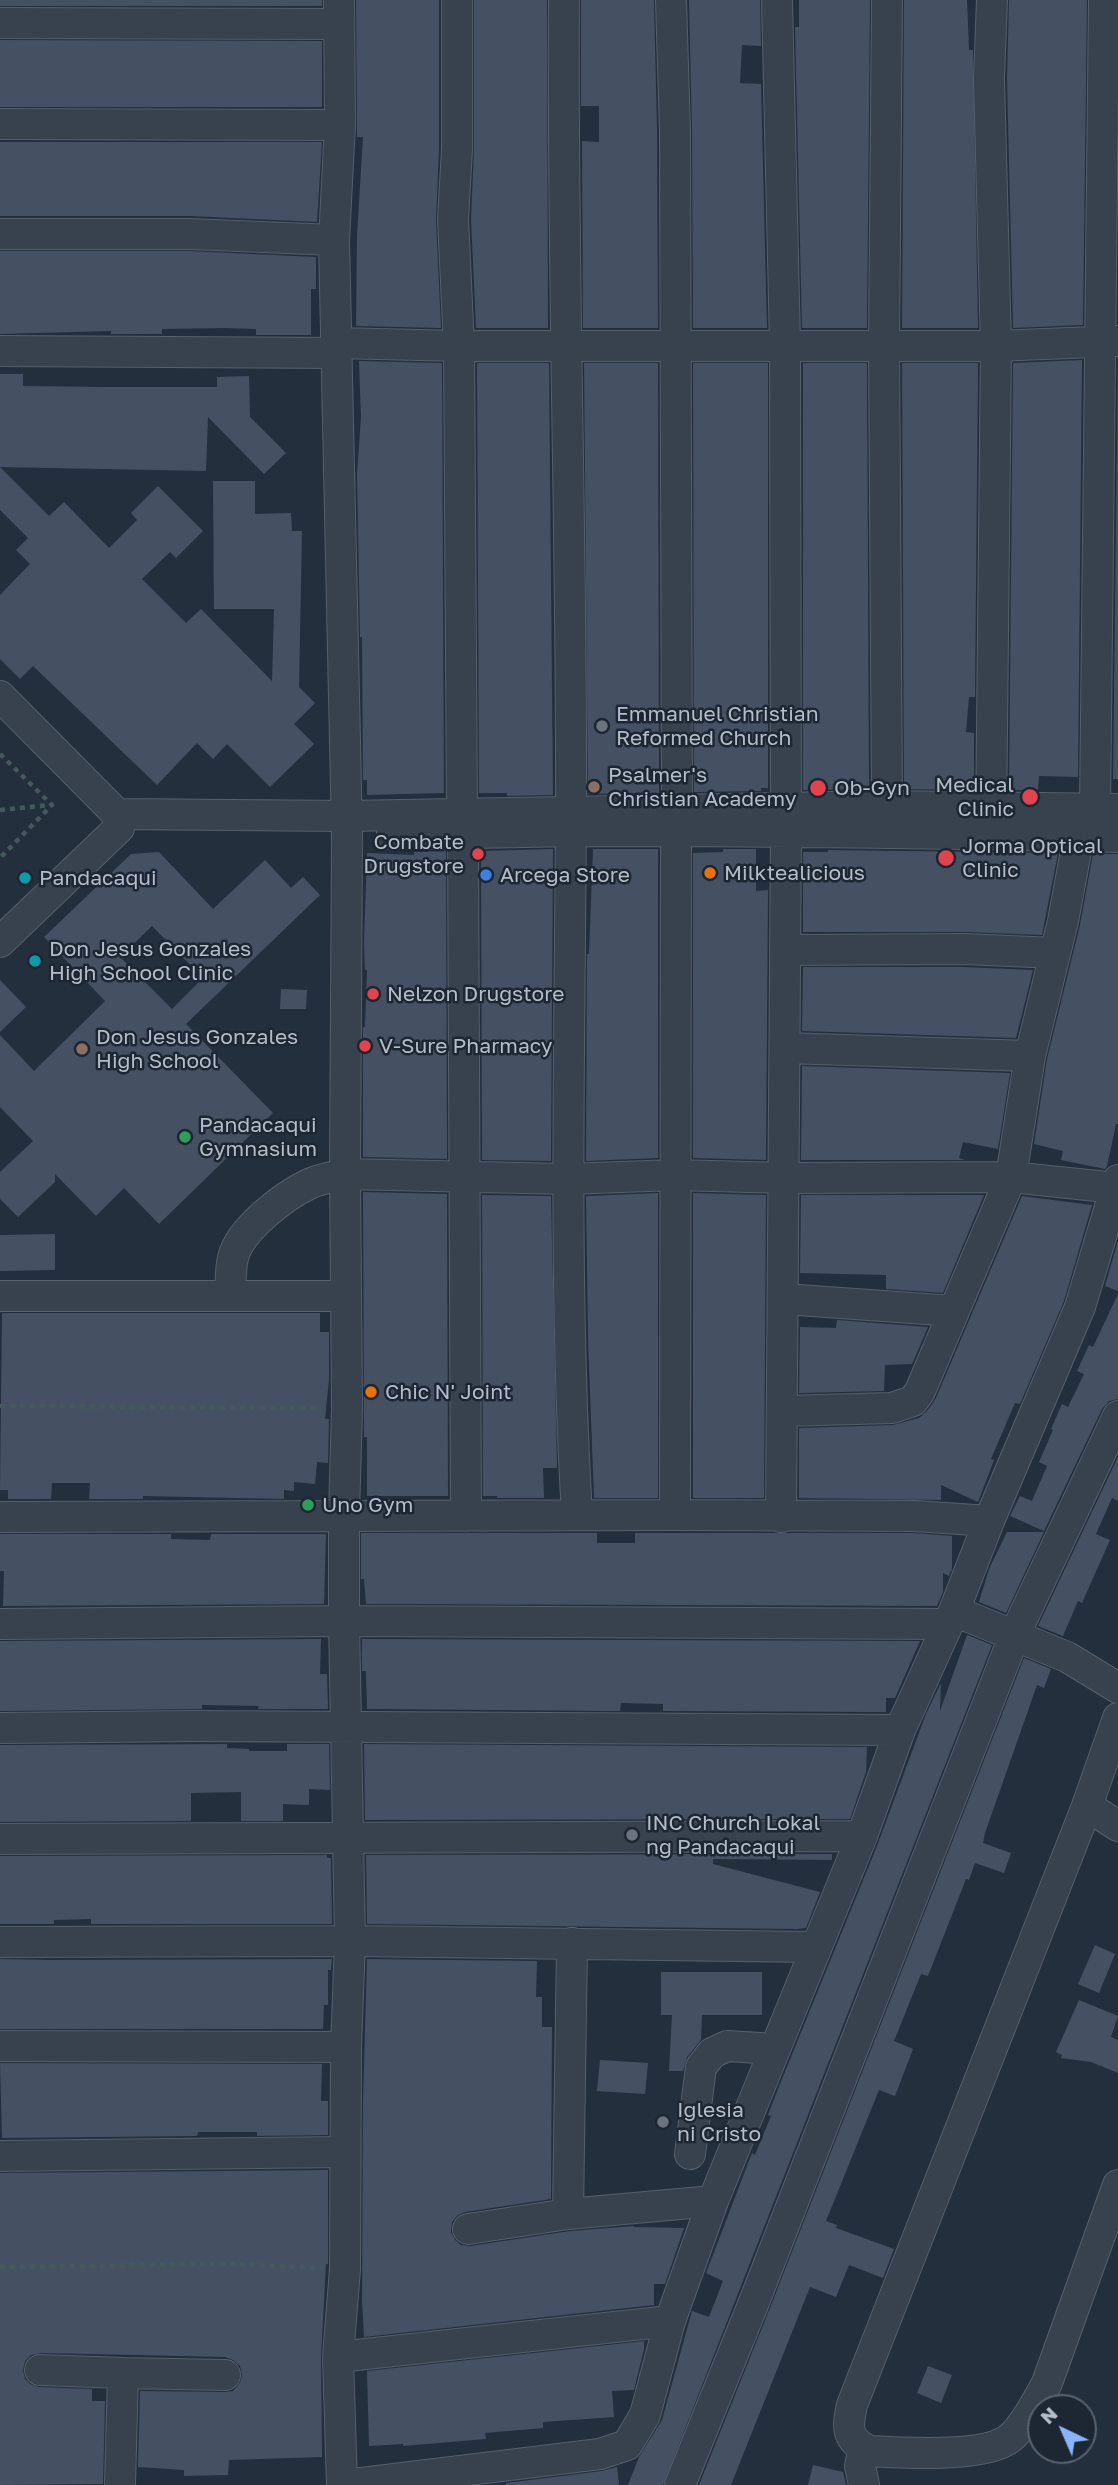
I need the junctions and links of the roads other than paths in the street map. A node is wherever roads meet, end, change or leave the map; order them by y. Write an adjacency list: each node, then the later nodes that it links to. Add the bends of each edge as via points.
1 (457, 0): 18 (street, via 453,219)
2 (564, 0): 15 (street)
3 (671, 0): 16 (street)
4 (777, 0): 19 (street)
5 (887, 0): 17 (street)
6 (992, 0): 20 (street, via 989,79)
7 (1104, 0): 14 (street)
8 (339, 12): 9 (street); 11 (street)
9 (0, 23)
10 (0, 124): 11 (street)
11 (340, 125): 13 (street)
12 (0, 234): 13 (street)
13 (334, 240): 21 (street)
14 (1109, 341): 20 (street); 25 (street)
15 (567, 345): 16 (street); 18 (street); 29 (street)
16 (675, 345): 19 (street); 26 (street)
17 (884, 345): 19 (street); 20 (street); 24 (street)
18 (459, 346): 21 (street); 31 (street)
19 (785, 346): 27 (street)
20 (996, 346): 30 (street)
21 (337, 348): 22 (street); 32 (street)
22 (0, 351)
23 (0, 696): 28 (street)
24 (887, 806): 27 (street); 30 (street)
25 (1106, 809): 30 (street)
26 (676, 820): 27 (street); 29 (street); 42 (street)
27 (786, 820): 30 (street); 36 (street)
28 (118, 821): 32 (street); 35 (street)
29 (570, 821): 31 (street); 45 (street)
30 (991, 821): 33 (street)
31 (463, 824): 32 (street); 41 (street)
32 (347, 825): 40 (street)
33 (1079, 835): 34 (street); 37 (street)
34 (1118, 837)
35 (0, 942)
36 (786, 950): 37 (street); 38 (street)
37 (1055, 953): 39 (street)
38 (785, 1048): 39 (street); 44 (street)
39 (1030, 1056): 43 (street)
40 (345, 1174): 41 (street); 48 (street, via 310,1183 262,1216 233,1257); 49 (street)
41 (464, 1175): 45 (street); 57 (street)
42 (675, 1175): 44 (street); 45 (street); 56 (street)
43 (1011, 1177): 44 (street); 46 (street); 51 (street)
44 (785, 1178): 50 (street)
45 (567, 1179): 55 (street)
46 (1117, 1184): 60 (street, via 1080,1307)
47 (0, 1296): 48 (street)
48 (230, 1296): 49 (street)
49 (346, 1296): 54 (street)
50 (783, 1299): 51 (street); 52 (street)
51 (954, 1311): 52 (street, via 913,1401 892,1408)
52 (782, 1411): 59 (street)
53 (1118, 1416): 64 (street)
54 (344, 1515): 57 (street); 58 (street); 62 (street)
55 (576, 1515): 56 (street); 57 (street)
56 (675, 1515): 59 (street)
57 (466, 1516)
58 (0, 1517)
59 (781, 1517): 60 (street)
60 (989, 1521): 61 (street)
61 (951, 1617): 62 (street); 64 (street); 69 (street)
62 (344, 1621): 63 (street); 67 (street)
63 (0, 1624)
64 (1015, 1634): 65 (street, via 1067,1657); 97 (street)
65 (1118, 1688)
66 (1118, 1718): 70 (street)
67 (347, 1727): 68 (street); 69 (street); 73 (street)
68 (0, 1728)
69 (900, 1730): 72 (street)
70 (1087, 1806): 71 (street); 94 (street, via 852,2404 851,2437)
71 (1118, 1826)
72 (862, 1836): 73 (street); 78 (street)
73 (348, 1838): 74 (street); 75 (street)
74 (0, 1839)
75 (350, 1941): 76 (street); 77 (street); 80 (street)
76 (0, 1942)
77 (572, 1943): 78 (street); 87 (street)
78 (816, 1947): 81 (street)
79 (0, 2046): 80 (street)
80 (346, 2047): 82 (street)
81 (775, 2049): 83 (street, via 727,2046 712,2053 701,2067); 86 (street)
82 (345, 2152): 84 (street); 90 (street, via 345,2269)
83 (690, 2154)
84 (0, 2156)
85 (1118, 2185): 94 (street, via 1047,2383 1011,2438 992,2448 952,2452)
86 (713, 2201): 87 (street); 89 (street)
87 (568, 2214): 88 (street)
88 (468, 2229)
89 (670, 2321): 90 (street); 96 (street, via 645,2415 627,2445 600,2454)
90 (338, 2357): 96 (street)
91 (40, 2370): 92 (street)
92 (122, 2373): 93 (street); 95 (street)
93 (225, 2375)
94 (864, 2448): 98 (street, via 860,2466)
95 (120, 2485)
96 (343, 2485)
97 (680, 2485)
98 (864, 2485)

